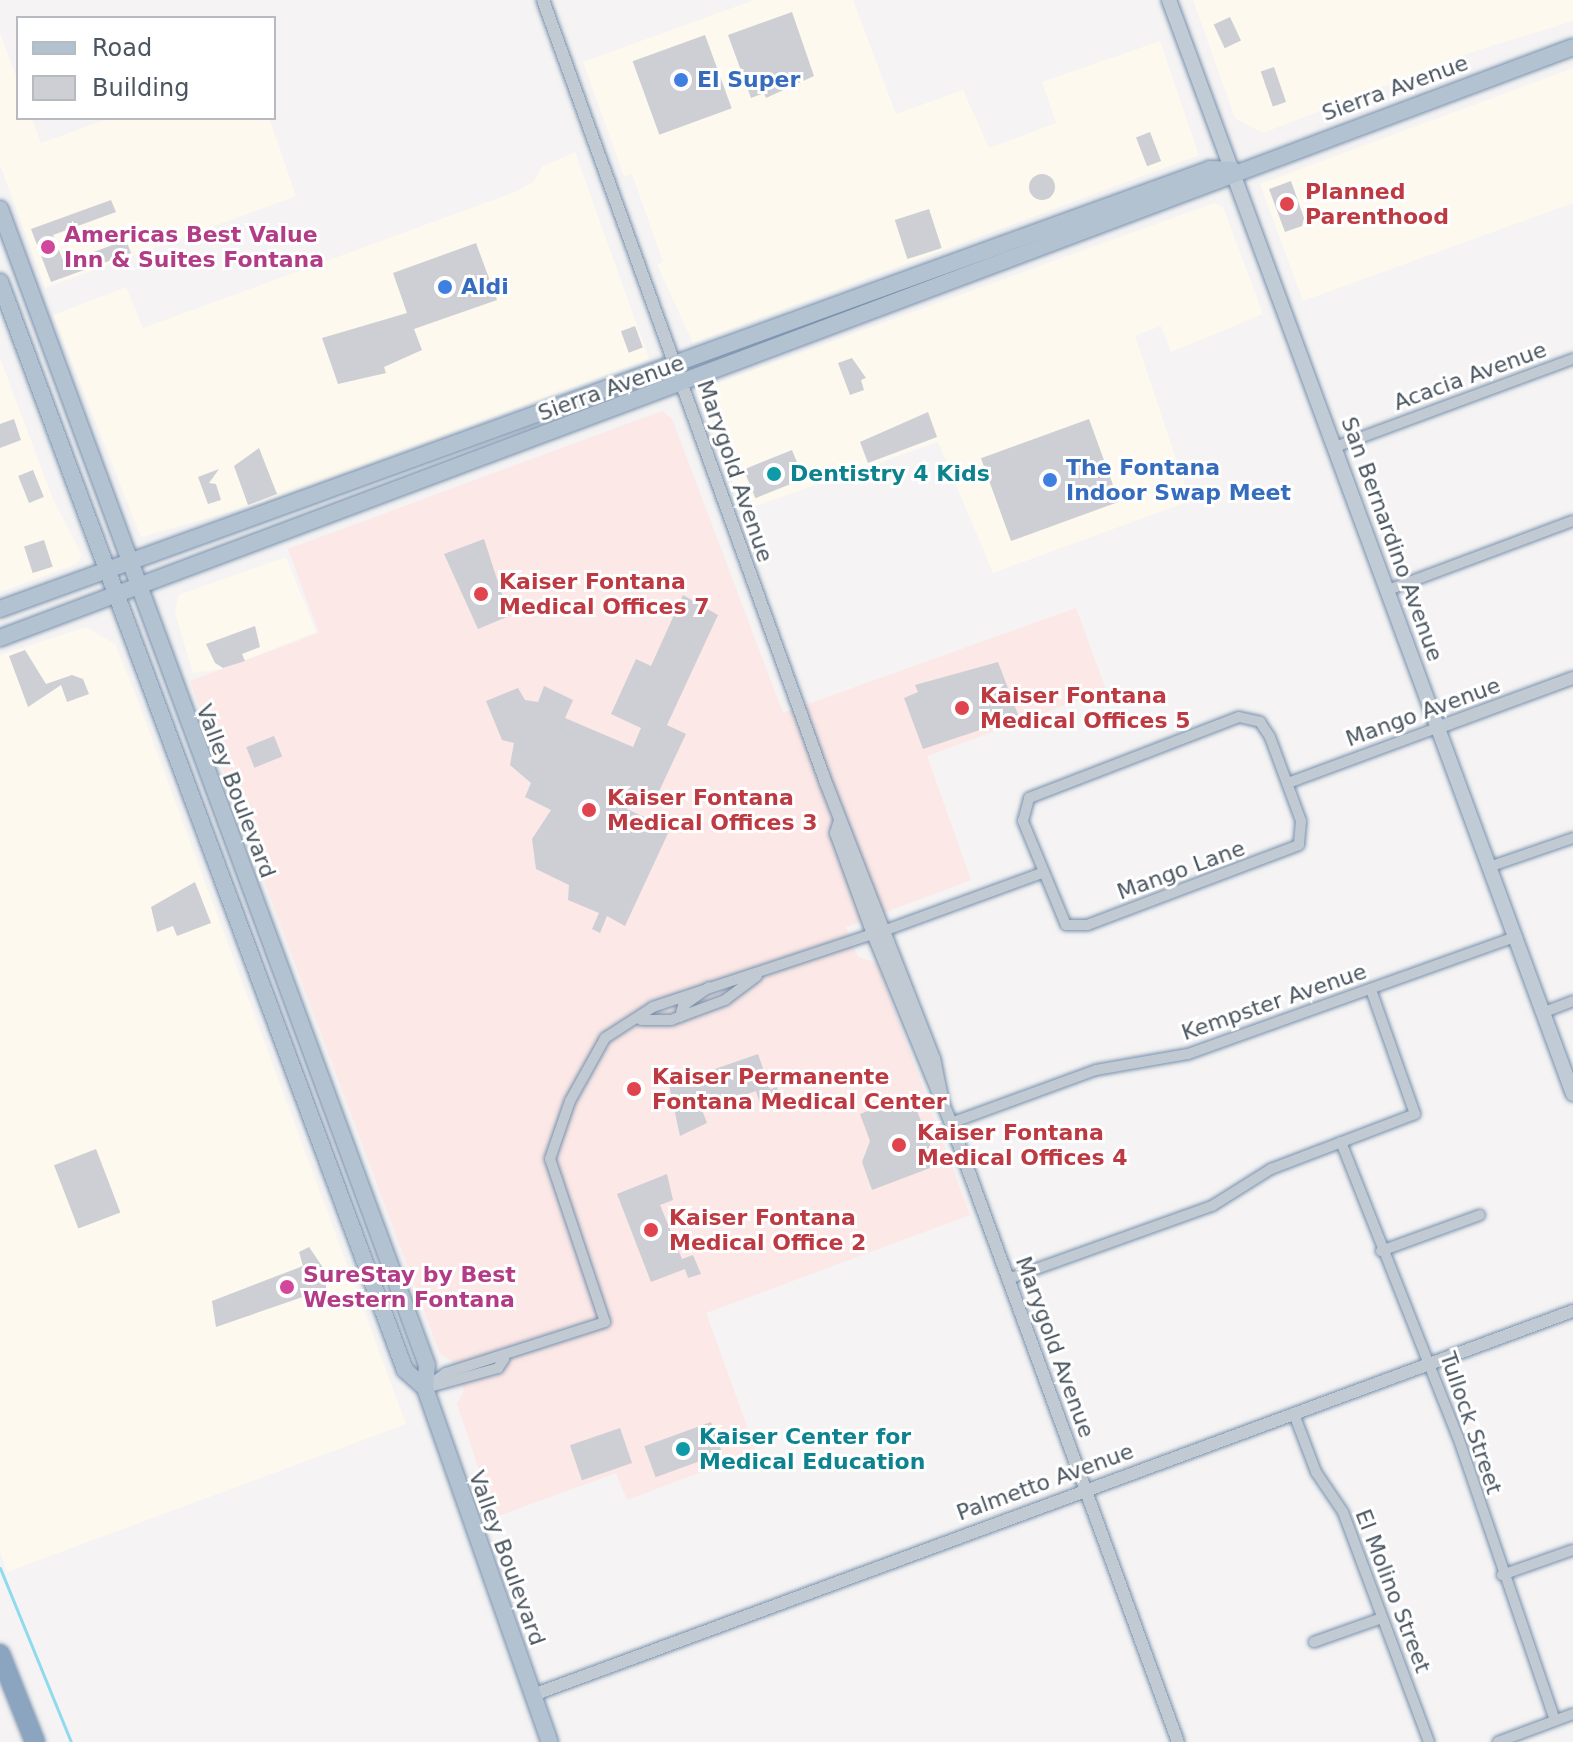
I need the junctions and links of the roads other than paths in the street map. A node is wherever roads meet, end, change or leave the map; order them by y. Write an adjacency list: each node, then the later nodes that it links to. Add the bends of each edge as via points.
1 (543, 0): 10 (street, Marygold Avenue)
2 (1169, 0): 4 (main road, San Bernardino Avenue)
3 (1573, 47): 4 (main road, Sierra Avenue)
4 (1233, 170): 6 (main road, Sierra Avenue, via 1210,169); 8 (main road, Sierra Avenue, via 1216,185); 12 (main road, San Bernardino Avenue)
5 (0, 209): 14 (main road, Valley Boulevard)
6 (1017, 239): 8 (main road, via 994,257 925,284); 10 (main road, Sierra Avenue)
7 (0, 282): 15 (main road, Valley Boulevard)
8 (926, 294): 11 (main road, Sierra Avenue)
9 (1573, 359): 12 (street, Acacia Avenue)
10 (677, 365): 11 (street, Marygold Avenue); 14 (main road, Sierra Avenue)
11 (683, 384): 16 (main road, Sierra Avenue); 24 (street, Marygold Avenue)
12 (1335, 447): 17 (main road, San Bernardino Avenue)
13 (1573, 521): 17 (street)
14 (128, 563): 15 (main road, Sierra Avenue); 16 (main road, Valley Boulevard)
15 (108, 570): 18 (main road, Valley Boulevard); 19 (main road, Sierra Avenue)
16 (136, 585): 18 (main road, Sierra Avenue); 43 (main road, Valley Boulevard)
17 (1388, 590): 22 (main road, San Bernardino Avenue)
18 (117, 594): 20 (main road, Sierra Avenue); 39 (main road, Valley Boulevard)
19 (0, 609)
20 (0, 638)
21 (1573, 678): 22 (street, Mango Avenue)
22 (1437, 728): 23 (street, Mango Avenue); 26 (main road, San Bernardino Avenue)
23 (1288, 783): 27 (street, Mango Lane, via 1303,826 1292,851 1081,926 1060,919); 27 (street, via 1265,728 1244,717 1087,772 1032,794 1024,806)
24 (840, 820): 28 (street, Marygold Avenue); 29 (street, via 869,901)
25 (1573, 838): 26 (street)
26 (1489, 867): 30 (main road, San Bernardino Avenue)
27 (1042, 873): 28 (street)
28 (886, 930): 38 (street, Marygold Avenue)
29 (873, 934): 31 (street); 38 (street, via 890,956 920,1040); 41 (street, Marygold Avenue)
30 (1515, 937): 33 (street, Kempster Avenue); 35 (main road, San Bernardino Avenue)
31 (757, 976): 32 (street); 36 (street, via 725,1000)
32 (709, 987): 36 (street, via 683,1006); 37 (street, via 653,1007)
33 (1371, 990): 42 (street, Kempster Avenue, via 1188,1054 1096,1070); 44 (street, via 1415,1114)
34 (1573, 1001): 35 (street)
35 (1542, 1013): 40 (main road, San Bernardino Avenue)
36 (680, 1017): 37 (street)
37 (641, 1020): 50 (street, via 613,1032 598,1047 551,1148 553,1181 605,1322 504,1359 498,1368)
38 (934, 1058): 41 (street, Marygold Avenue)
39 (288, 1060): 43 (main road); 50 (main road, Valley Boulevard, via 405,1370)
40 (1573, 1094)
41 (943, 1103): 42 (street, Marygold Avenue)
42 (951, 1123): 47 (street, Marygold Avenue)
43 (340, 1125): 50 (main road, Valley Boulevard, via 427,1365)
44 (1341, 1142): 46 (street, Tullock Street); 47 (street, via 1264,1172 1212,1206)
45 (1480, 1215): 46 (street)
46 (1381, 1251): 49 (street, Tullock Street)
47 (1008, 1279): 52 (street, Marygold Avenue)
48 (1573, 1311): 49 (street, Palmetto Avenue)
49 (1431, 1364): 51 (street, Palmetto Avenue); 54 (street, Tullock Street)
50 (425, 1388): 58 (main road, Valley Boulevard)
51 (1294, 1414): 52 (street, Palmetto Avenue); 55 (street, El Molino Street, via 1316,1472 1343,1512)
52 (1087, 1488): 58 (street, Palmetto Avenue); 63 (street, Marygold Avenue)
53 (1573, 1550): 54 (street)
54 (1502, 1575): 60 (street, Tullock Street)
55 (1382, 1618): 56 (street); 64 (street, El Molino Street)
56 (1314, 1642)
57 (0, 1654): 61 (highway)
58 (533, 1695): 62 (main road, Valley Boulevard)
59 (1573, 1714): 60 (street)
60 (1555, 1720): 65 (street)
61 (35, 1742)
62 (550, 1742)
63 (1178, 1742)
64 (1429, 1742)
65 (1498, 1742)

